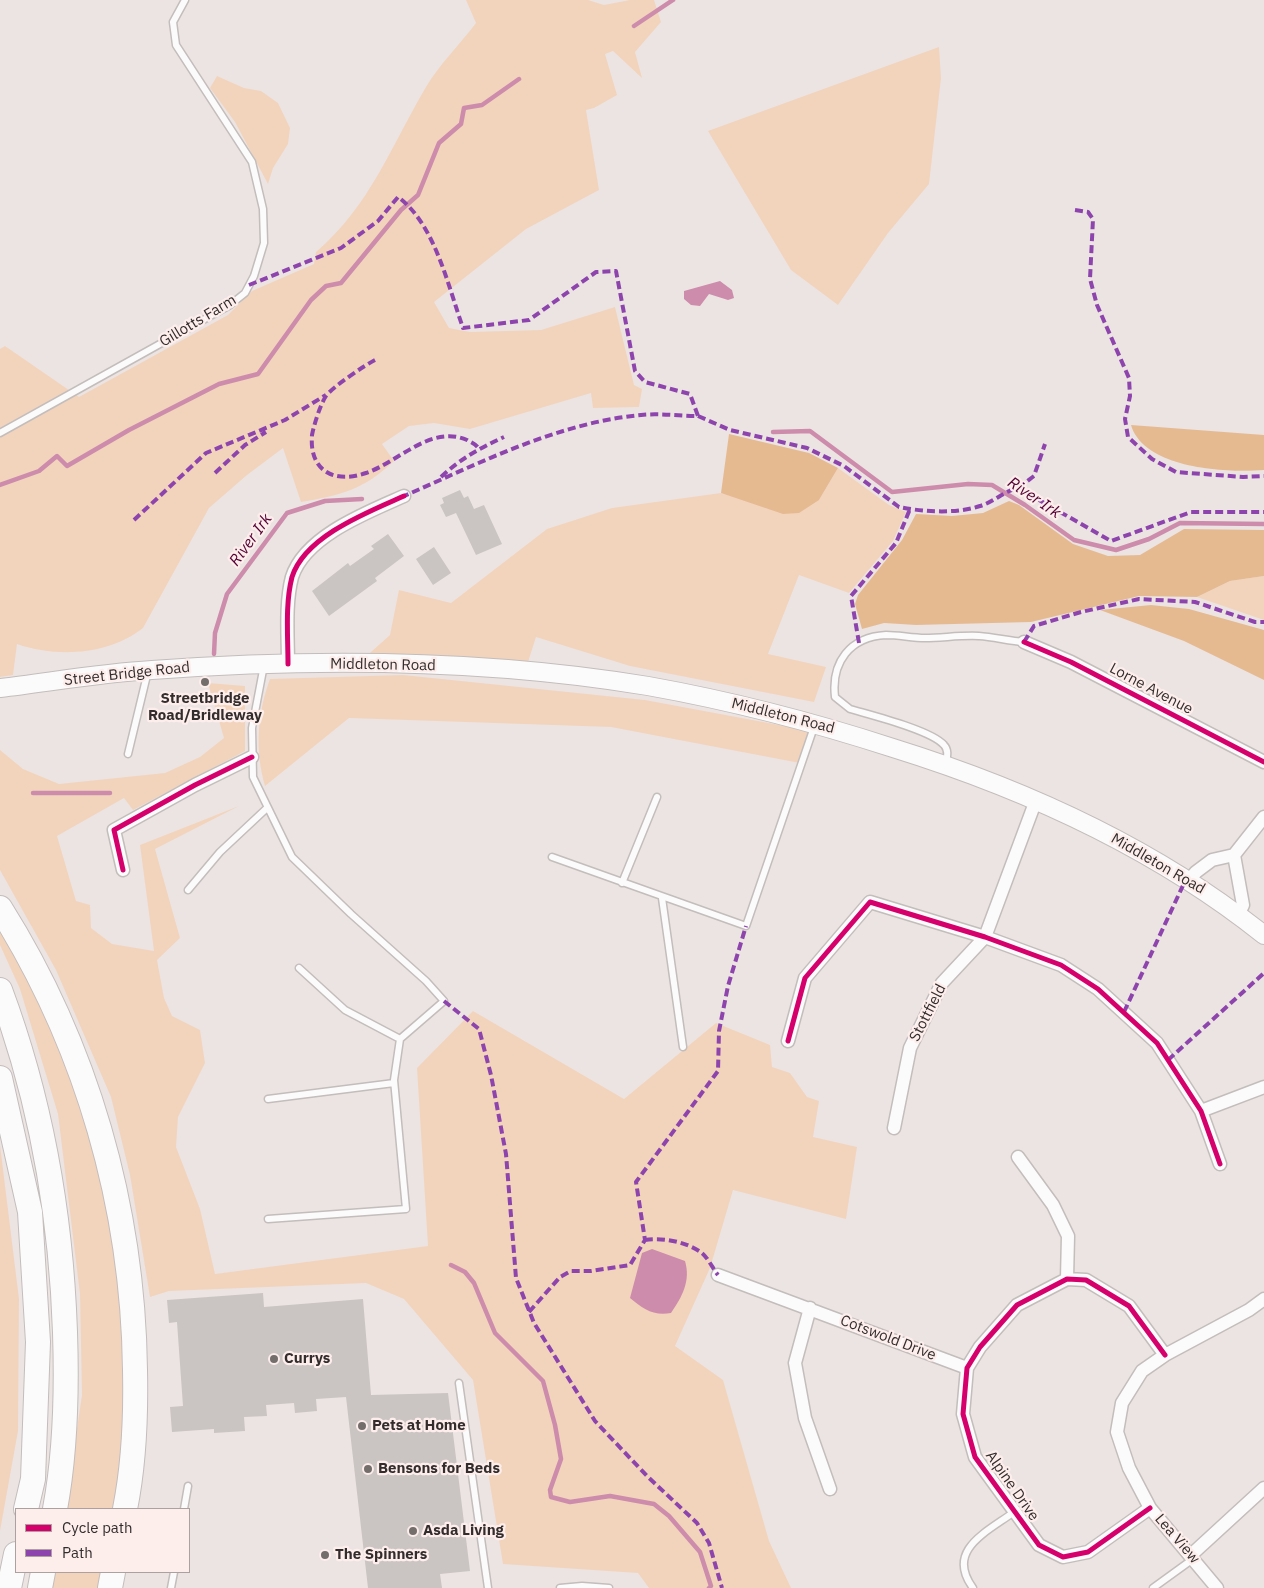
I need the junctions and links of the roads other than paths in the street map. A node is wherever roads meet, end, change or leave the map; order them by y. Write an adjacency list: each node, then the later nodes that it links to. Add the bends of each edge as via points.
1 (185, 0): 2 (lane, Gillotts Farm, via 173,22 176,45 252,162 263,209 264,243 254,276 245,293 230,305)
2 (0, 434)
3 (404, 496): 6 (street, via 340,526 312,548 298,566 289,591)
4 (1024, 642): 12 (street, Lorne Avenue, via 1071,662); 13 (lane, via 978,636 910,638 886,635 859,643 845,653 838,664 835,697 850,709 924,734 945,745 948,754)
5 (260, 664): 6 (main road, Middleton Road); 7 (main road, Street Bridge Road); 11 (lane)
6 (288, 664): 9 (main road, Middleton Road, via 426,665 552,674 687,693)
7 (148, 670): 8 (main road, Street Bridge Road); 10 (lane)
8 (0, 688)
9 (816, 723): 13 (main road, Middleton Road); 24 (lane, via 746,926)
10 (128, 754)
11 (252, 757): 16 (lane, via 253,777); 20 (street, via 195,784 114,830)
12 (1264, 762)
13 (946, 764): 15 (main road, Middleton Road)
14 (658, 797): 22 (lane)
15 (1036, 800): 21 (main road, Middleton Road); 28 (street, Stottfield)
16 (266, 808): 23 (lane, via 220,852); 31 (lane, via 292,858 444,1001)
17 (1264, 817): 18 (street)
18 (1234, 855): 21 (street, via 1212,860); 26 (street, via 1243,905)
19 (552, 857): 22 (lane)
20 (123, 870)
21 (1189, 880): 26 (main road, Middleton Road)
22 (622, 883): 24 (lane)
23 (188, 890)
24 (662, 898): 33 (lane)
25 (0, 908): 55 (highway, via 25,948 68,1037 94,1110 118,1196 134,1315 136,1412)
26 (1238, 914): 27 (main road, Middleton Road)
27 (1264, 935)
28 (985, 936): 32 (street, via 870,902 805,978); 38 (street, via 1061,966 1098,988 1157,1044); 39 (street, Stottfield, via 942,983 910,1048)
29 (299, 968): 31 (lane, via 345,1010)
30 (0, 990): 54 (highway, via 39,1115 53,1189 63,1279 67,1385 62,1474)
31 (400, 1039): 35 (lane)
32 (788, 1041)
33 (683, 1047)
34 (0, 1078): 53 (highway, via 30,1212 38,1342 32,1479)
35 (394, 1083): 37 (lane); 42 (lane, via 406,1209)
36 (1264, 1087): 38 (street)
37 (268, 1099)
38 (1201, 1111): 41 (street)
39 (894, 1128)
40 (1018, 1157): 44 (street, via 1053,1205 1068,1236)
41 (1220, 1164)
42 (268, 1219)
43 (718, 1275): 46 (street, Cotswold Drive)
44 (1067, 1279): 47 (street, via 1086,1280 1129,1306); 48 (street, Alpine Drive, via 1017,1305 980,1347)
45 (1264, 1299): 47 (street, Lea View)
46 (810, 1308): 48 (street, Cotswold Drive); 52 (street, via 795,1363 805,1418)
47 (1164, 1355): 57 (street, Lea View, via 1142,1371 1122,1403 1117,1432 1129,1468)
48 (967, 1368): 58 (street, Alpine Drive, via 963,1414 975,1457)
49 (459, 1383): 69 (lane)
50 (188, 1486): 56 (lane)
51 (1264, 1488): 59 (street)
52 (830, 1489)
53 (26, 1508)
54 (55, 1508)
55 (125, 1508)
56 (184, 1508)
57 (1150, 1508): 58 (street, Alpine Drive, via 1088,1552 1063,1557 1038,1545); 59 (street, Lea View)
58 (1014, 1512): 72 (lane, via 972,1543 964,1553 964,1577)
59 (1193, 1556): 73 (lane); 74 (street, Lea View)
60 (15, 1559): 65 (highway)
61 (43, 1573): 66 (highway)
62 (113, 1573): 67 (highway)
63 (174, 1573): 68 (lane)
64 (595, 1587): 70 (lane); 71 (lane)
65 (9, 1588)
66 (40, 1588)
67 (110, 1588)
68 (171, 1588)
69 (488, 1588)
70 (560, 1588)
71 (610, 1588)
72 (972, 1588)
73 (1153, 1588)
74 (1217, 1588)

